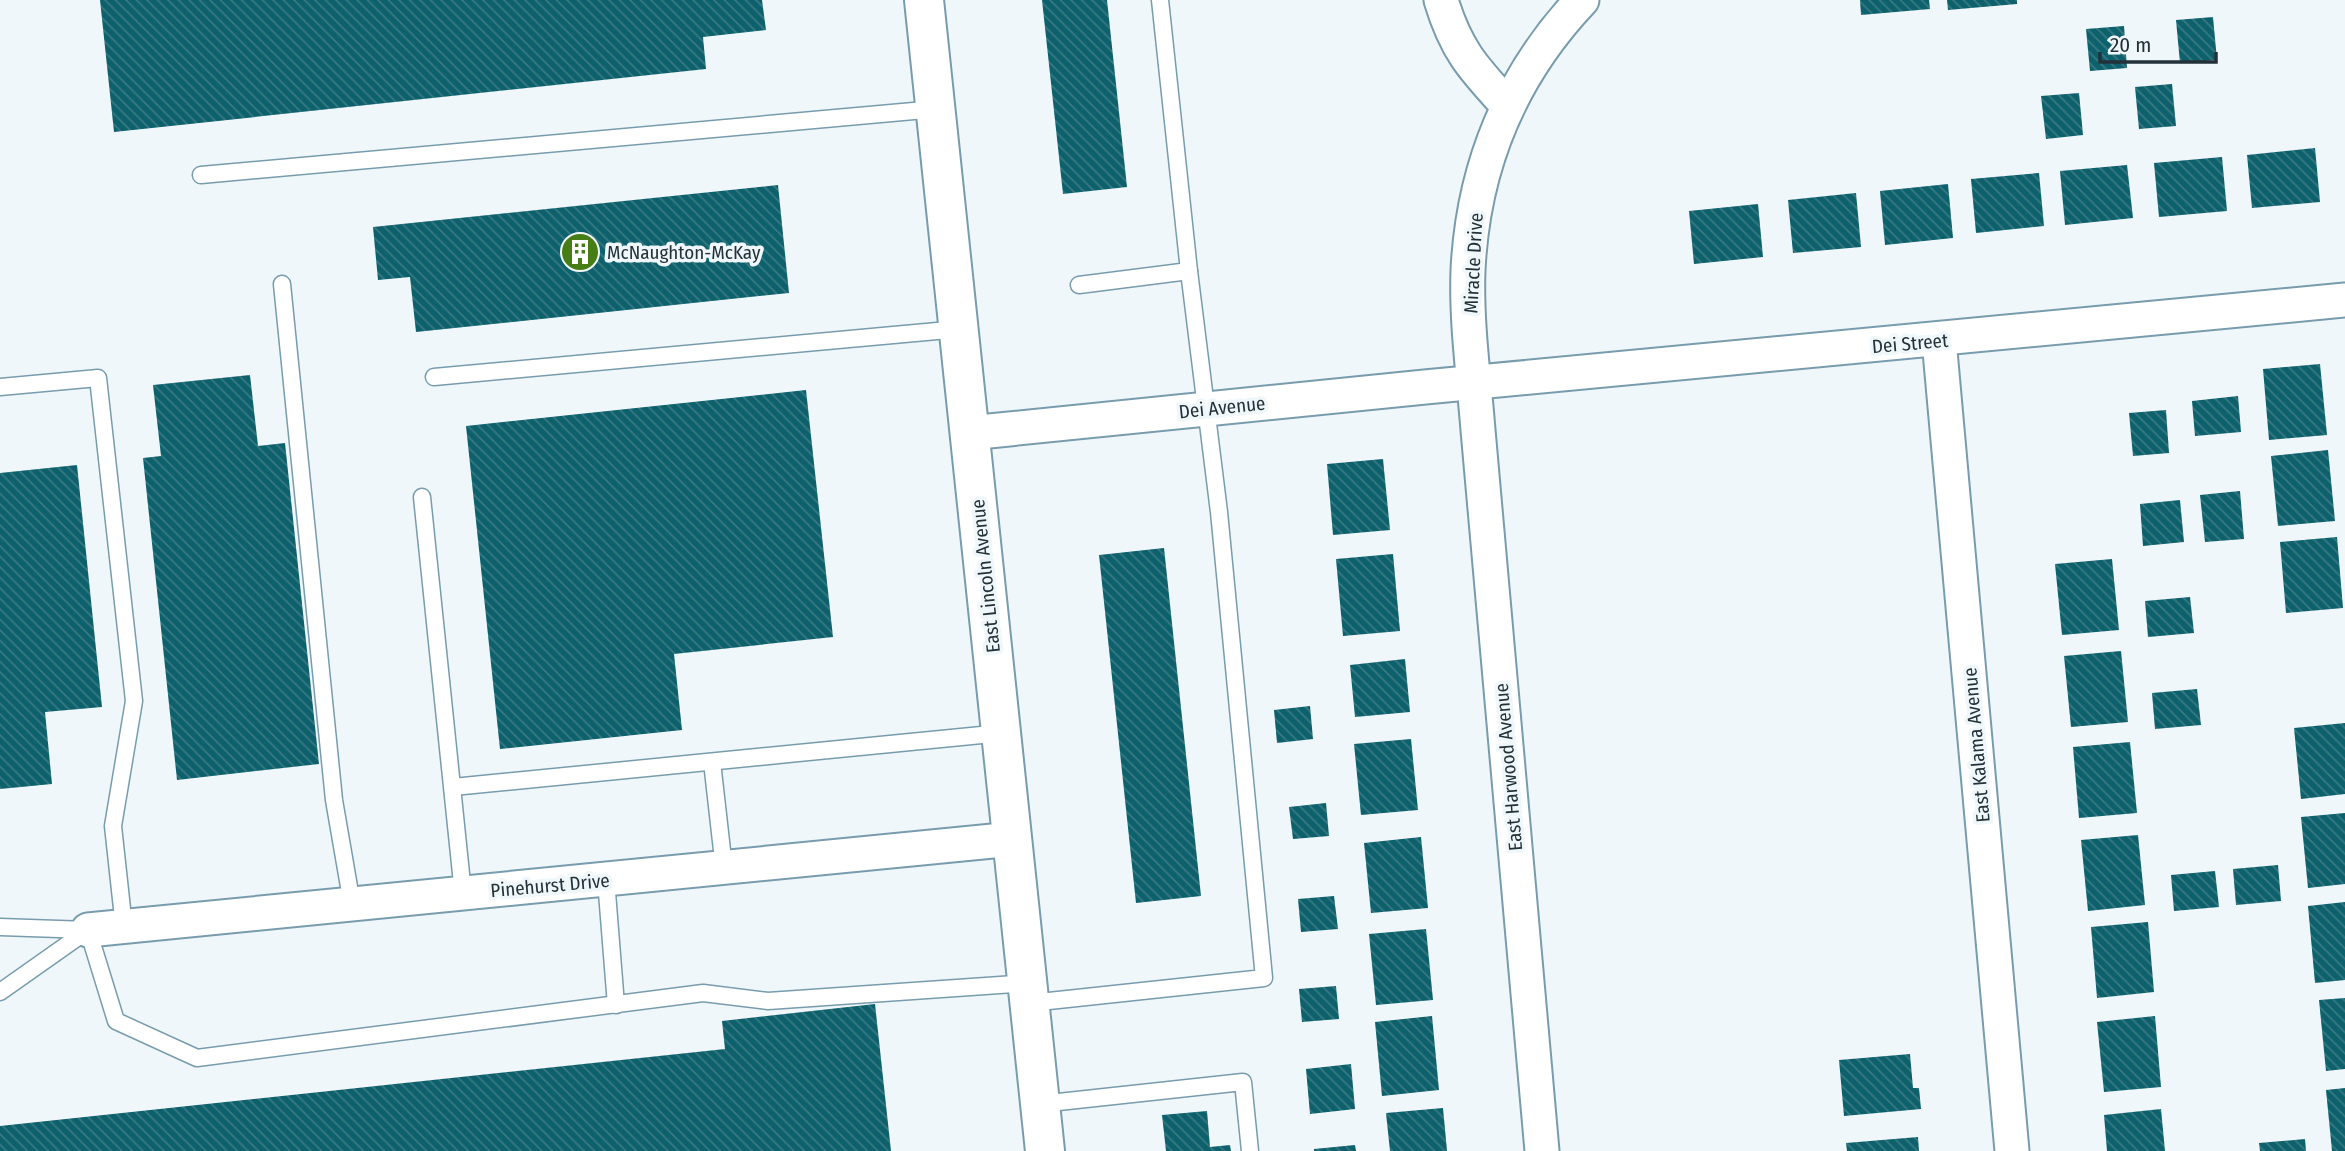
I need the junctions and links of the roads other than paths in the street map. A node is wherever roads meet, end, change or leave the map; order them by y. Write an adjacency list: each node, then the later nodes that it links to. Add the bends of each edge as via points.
1 (924, 0): 6 (street, East Lincoln Avenue)
2 (1160, 0): 8 (lane)
3 (1441, 0): 5 (street, via 1461,50)
4 (1582, 0): 5 (street, Miracle Drive, via 1532,62)
5 (1507, 105): 15 (street, Miracle Drive, via 1481,183 1471,231 1468,299)
6 (936, 109): 7 (lane); 12 (street, East Lincoln Avenue)
7 (201, 175)
8 (1189, 271): 10 (lane); 17 (lane)
9 (282, 284): 27 (lane, via 334,800)
10 (1079, 285)
11 (2345, 300): 13 (street, Dei Street)
12 (959, 329): 14 (lane); 18 (street, East Lincoln Avenue)
13 (1939, 340): 15 (street, Dei Street); 38 (street, East Kalama Avenue)
14 (434, 377)
15 (1474, 383): 17 (street, Dei Avenue); 37 (street, East Harwood Avenue)
16 (0, 387): 29 (lane, via 98,378 134,701 113,826)
17 (1205, 409): 18 (street, Dei Avenue); 32 (lane, via 1264,978)
18 (969, 433): 20 (street, East Lincoln Avenue)
19 (422, 497): 22 (lane)
20 (1002, 733): 21 (lane); 23 (street, East Lincoln Avenue)
21 (712, 762): 22 (lane); 24 (lane)
22 (453, 787): 26 (lane)
23 (1013, 839): 24 (street, Pinehurst Drive); 32 (street, East Lincoln Avenue)
24 (724, 868): 25 (street, Pinehurst Drive)
25 (606, 880): 26 (street, Pinehurst Drive); 33 (lane)
26 (463, 893): 27 (street, Pinehurst Drive)
27 (352, 904): 29 (street, Pinehurst Drive)
28 (0, 927): 30 (lane)
29 (124, 928): 30 (street, Pinehurst Drive)
30 (88, 930): 31 (lane); 33 (lane, via 116,1021 197,1058)
31 (0, 992)
32 (1029, 993): 33 (lane, via 768,1001 703,993); 34 (street, East Lincoln Avenue)
33 (617, 1005)
34 (1040, 1104): 35 (street, East Lincoln Avenue); 36 (lane, via 1243,1083)
35 (1045, 1151)
36 (1250, 1151)
37 (1542, 1151)
38 (2012, 1151)

